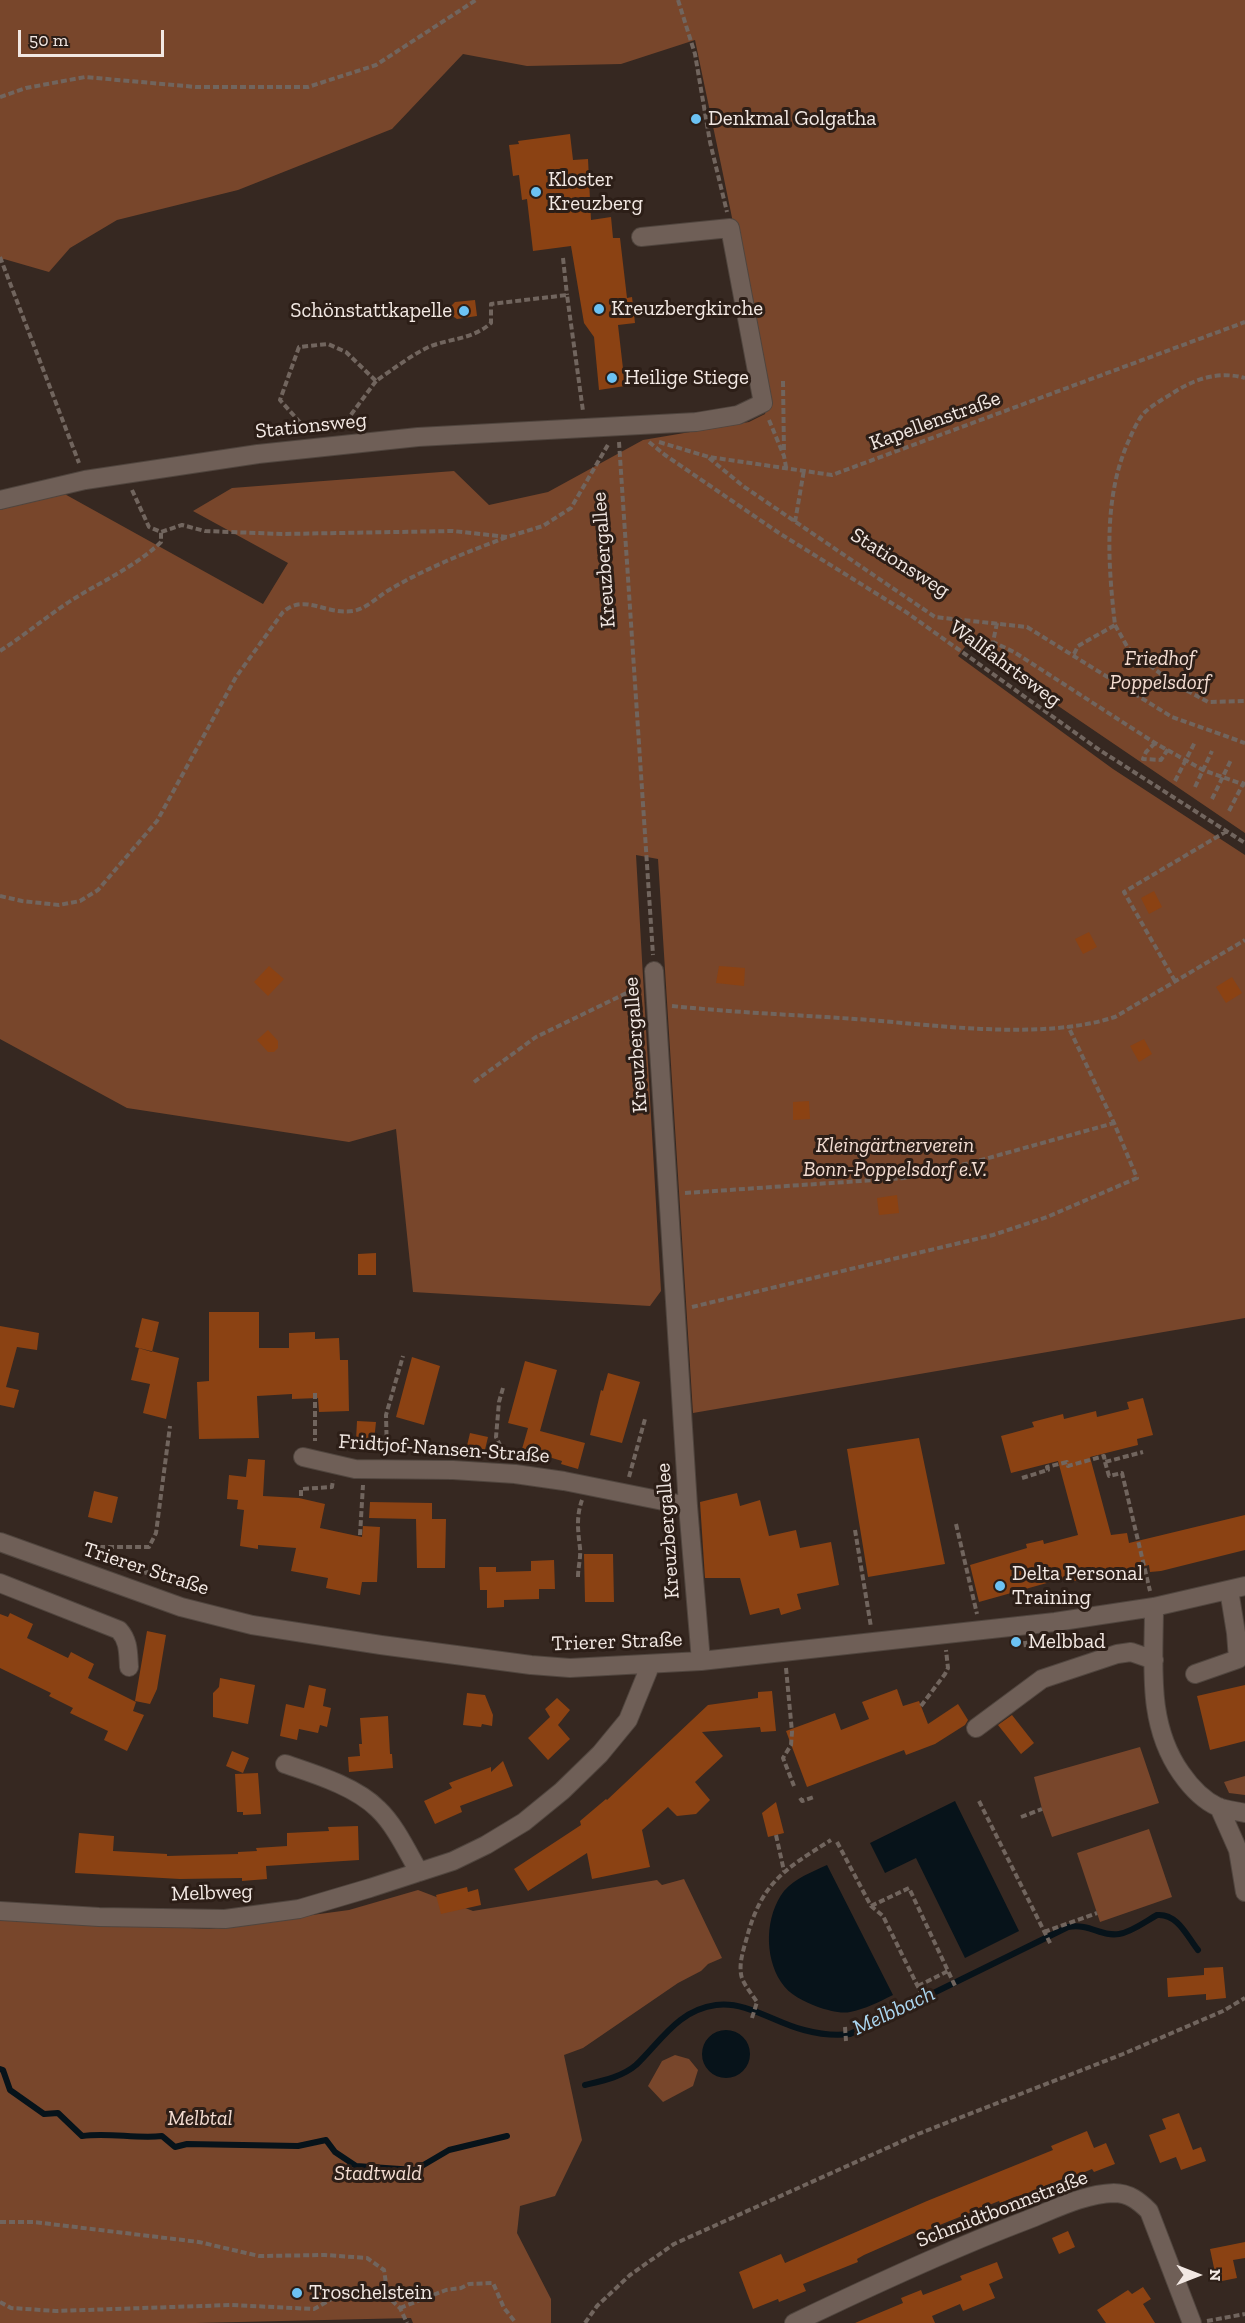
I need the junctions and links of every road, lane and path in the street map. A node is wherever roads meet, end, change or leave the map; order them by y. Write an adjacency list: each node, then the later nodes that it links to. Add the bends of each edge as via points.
1 (476, 0): 3 (path, via 376,65 308,87 196,87 85,77)
2 (678, 0): 4 (path, via 695,54)
3 (0, 97)
4 (730, 228): 5 (street); 13 (street)
5 (640, 237)
6 (0, 257): 21 (path)
7 (563, 258): 8 (path)
8 (567, 295): 11 (path, via 490,304 491,323 482,331 430,346); 14 (path)
9 (1245, 322): 19 (path, Kapellenstraße, via 832,475)
10 (1245, 378): 27 (path, via 1232,374 1191,382 1144,413 1134,429 1112,500 1109,541)
11 (376, 381): 11 (path, via 347,420 306,429 280,400 299,346 328,344 346,352)
12 (783, 381): 16 (path)
13 (763, 403): 15 (street, Stationsweg, via 728,417); 16 (path)
14 (585, 429): 15 (street, Stationsweg); 20 (street, Stationsweg, via 418,437 258,454)
15 (620, 429): 17 (path, Kapellenstraße, via 664,446); 25 (path, via 571,508 543,526); 45 (path, Wallfahrtsweg, via 906,612 1098,749); 49 (path, Kreuzbergallee)
16 (784, 456): 18 (path)
17 (709, 457): 18 (path, Kapellenstraße); 23 (path, Stationsweg)
18 (786, 467): 19 (path, Kapellenstraße)
19 (804, 470): 23 (path)
20 (124, 474): 21 (street, Stationsweg); 24 (path, via 149,527)
21 (85, 480): 22 (street, Stationsweg)
22 (0, 500)
23 (795, 522): 26 (path, Stationsweg, via 935,616)
24 (161, 532): 25 (path, via 182,525 206,531 282,534 453,531); 28 (path, via 161,542 126,570 59,608)
25 (507, 537): 47 (path, via 458,556 354,611 292,604 236,677 157,821 98,890 80,902 59,905)
26 (997, 623): 29 (path, Stationsweg, via 1027,627); 32 (path, via 993,642)
27 (1115, 625): 29 (path, via 1078,646); 30 (path, via 1128,648 1171,682 1208,702)
28 (0, 651)
29 (1074, 654): 33 (path, Stationsweg, via 1172,717)
30 (1245, 701)
31 (1195, 742): 36 (path)
32 (1155, 743): 34 (path); 34 (path, via 1143,759 1161,760)
33 (1245, 743)
34 (1168, 749): 36 (path)
35 (1212, 751): 38 (path)
36 (1186, 759): 38 (path); 40 (path)
37 (1231, 759): 39 (path)
38 (1203, 770): 39 (path); 42 (path)
39 (1223, 776): 41 (path); 43 (path)
40 (1175, 781)
41 (1244, 783): 44 (path)
42 (1195, 787)
43 (1212, 799)
44 (1229, 810)
45 (1227, 831): 46 (path, Wallfahrtsweg); 50 (path, via 1124,892)
46 (1245, 843)
47 (0, 896)
48 (1245, 940): 50 (path)
49 (652, 980): 51 (path, via 666,1006 949,1026 1043,1030); 52 (path, via 536,1036); 54 (street, Kreuzbergallee)
50 (1175, 981): 51 (path, via 1115,1017)
51 (1068, 1026): 53 (path)
52 (474, 1082)
53 (1114, 1123): 54 (path, via 904,1178); 55 (path, via 1137,1178 1047,1217 946,1247 695,1307)
54 (668, 1192): 55 (street, Kreuzbergallee)
55 (675, 1308): 72 (street, Kreuzbergallee)
56 (404, 1356): 66 (path, via 386,1415)
57 (503, 1388): 67 (path, via 496,1437)
58 (315, 1393): 62 (path)
59 (645, 1419): 70 (path)
60 (170, 1426): 80 (path, via 156,1533 149,1547 96,1547 147,1572)
61 (1143, 1452): 63 (path)
62 (309, 1458): 64 (street, Fridtjof-Nansen-Straße)
63 (1105, 1462): 68 (path, via 1104,1456 1068,1466 1066,1462); 81 (path, via 1109,1476 1122,1473)
64 (334, 1464): 65 (street, Fridtjof-Nansen-Straße); 71 (path, via 333,1486 301,1489)
65 (364, 1469): 66 (street, Fridtjof-Nansen-Straße); 75 (path)
66 (388, 1469): 67 (street, Fridtjof-Nansen-Straße)
67 (515, 1474): 69 (street, Fridtjof-Nansen-Straße)
68 (1023, 1478)
69 (585, 1485): 70 (street, Fridtjof-Nansen-Straße); 77 (path, via 577,1522)
70 (625, 1492): 72 (street, Fridtjof-Nansen-Straße)
71 (301, 1496)
72 (688, 1506): 86 (street, Kreuzbergallee)
73 (956, 1524): 82 (path)
74 (855, 1530): 83 (path)
75 (360, 1535)
76 (0, 1542): 80 (street, Trierer Straße)
77 (578, 1577)
78 (0, 1583): 88 (street, via 119,1630 128,1644)
79 (1237, 1588): 81 (street, Trierer Straße); 89 (street, via 1238,1659)
80 (142, 1593): 87 (street, Trierer Straße, via 252,1625 381,1645 570,1668)
81 (1152, 1599): 82 (street, Trierer Straße, via 1097,1617); 85 (street)
82 (981, 1631): 83 (street, Trierer Straße)
83 (873, 1643): 86 (street, Trierer Straße)
84 (946, 1649): 91 (path, via 948,1668)
85 (1154, 1660): 92 (street, via 1131,1652 1117,1654 1042,1679); 98 (street, via 1154,1703 1159,1731 1189,1784)
86 (701, 1661): 87 (street, Trierer Straße)
87 (650, 1665): 106 (street, Melbweg, via 628,1720 562,1791 524,1822 486,1845)
88 (129, 1667)
89 (1195, 1674)
90 (788, 1680): 94 (path, via 791,1745 783,1758)
91 (921, 1706)
92 (976, 1728)
93 (285, 1764): 106 (street, via 339,1783 378,1808)
94 (794, 1786)
95 (814, 1797): 96 (path, via 802,1801)
96 (800, 1798)
97 (979, 1801): 111 (path)
98 (1219, 1807): 100 (street); 107 (street, via 1238,1850)
99 (1042, 1809): 101 (path)
100 (1245, 1813)
101 (1021, 1817)
102 (776, 1835): 105 (path)
103 (831, 1840): 105 (path)
104 (837, 1842): 108 (path)
105 (784, 1871): 118 (path, via 760,1900 743,1951 741,1975 757,2002)
106 (419, 1872): 109 (street, Melbweg, via 299,1909 225,1919)
107 (1245, 1892)
108 (871, 1906): 113 (path, via 909,1888); 114 (path, via 883,1916)
109 (0, 1911)
110 (1097, 1913): 111 (path)
111 (1045, 1934): 112 (path)
112 (1051, 1945)
113 (948, 1971): 114 (path); 115 (path)
114 (918, 1986): 117 (path)
115 (956, 1988)
116 (1245, 1997): 129 (path, via 1223,2011 918,2134 674,2244 630,2275)
117 (926, 2003)
118 (752, 2018)
119 (845, 2027): 120 (path)
120 (846, 2041)
121 (0, 2223): 122 (path, via 34,2222 199,2242 259,2256 367,2258 384,2270)
122 (388, 2297): 123 (path, via 337,2296 314,2309 231,2305 56,2311 11,2308); 124 (path)
123 (0, 2302)
124 (400, 2308): 127 (path); 128 (path, via 446,2290 494,2283 504,2308)
125 (1245, 2314): 126 (path)
126 (1199, 2322)
127 (407, 2323)
128 (516, 2323)
129 (585, 2323)
130 (794, 2323): 131 (street, Schmidtbonnstraße, via 978,2239 1085,2199 1116,2193 1140,2202 1149,2211)
131 (1192, 2323)

